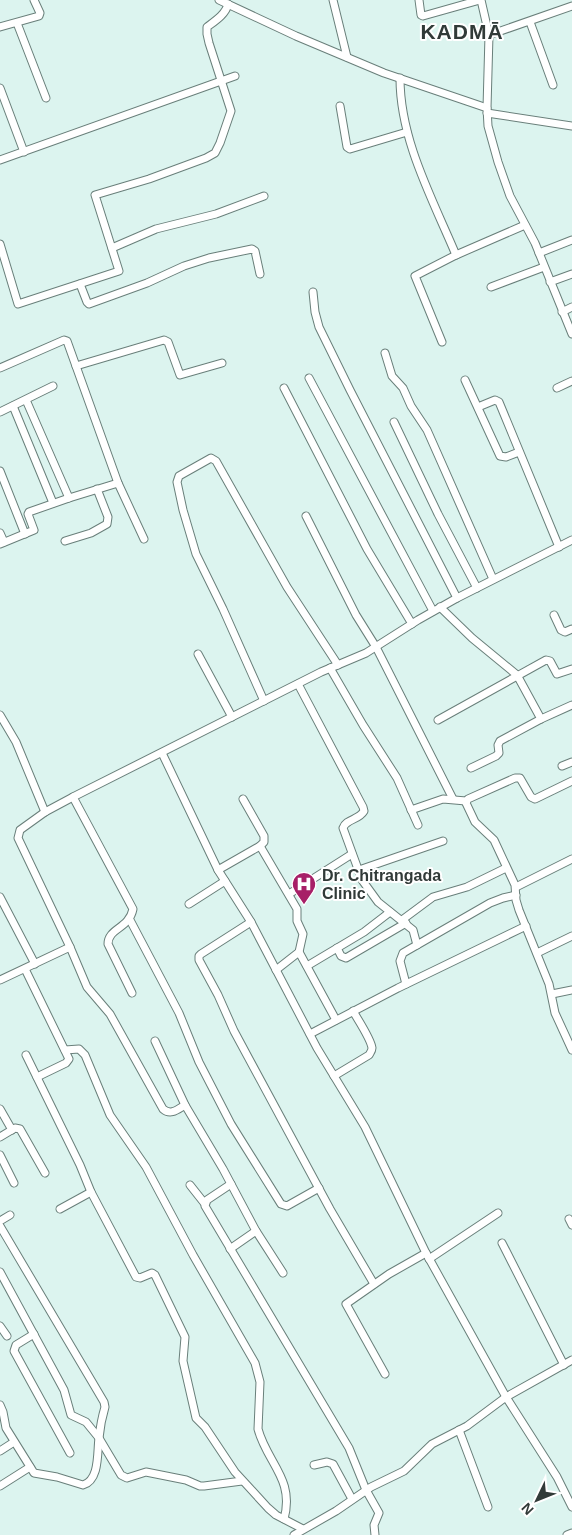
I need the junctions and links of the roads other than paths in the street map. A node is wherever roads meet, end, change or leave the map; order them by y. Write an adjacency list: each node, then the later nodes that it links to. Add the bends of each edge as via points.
1 (34, 0): 9 (street, via 40,15)
2 (219, 0): 6 (street)
3 (333, 0): 12 (street)
4 (419, 0): 5 (street, via 423,16)
5 (481, 0): 11 (street)
6 (228, 4): 12 (street); 15 (street, via 227,9 207,26)
7 (572, 6): 8 (street)
8 (530, 22): 11 (street); 16 (street)
9 (17, 23): 10 (street); 18 (street)
10 (0, 27)
11 (489, 35): 20 (street)
12 (347, 57): 14 (street)
13 (235, 76): 15 (street)
14 (400, 78): 20 (street); 22 (street, via 400,100)
15 (222, 81): 23 (street); 29 (street, via 231,113 215,153 149,179 94,195)
16 (553, 85)
17 (0, 88): 23 (street)
18 (46, 98)
19 (340, 106): 22 (street, via 350,149)
20 (487, 110): 21 (street); 26 (street, via 498,162)
21 (572, 126)
22 (407, 132): 31 (street)
23 (24, 152): 24 (street)
24 (0, 160)
25 (264, 196): 29 (street, via 210,216 156,229)
26 (525, 225): 30 (street); 31 (street)
27 (572, 240): 30 (street)
28 (0, 245): 36 (street, via 18,304)
29 (112, 248): 36 (street, via 119,271)
30 (539, 253): 32 (street)
31 (456, 254): 42 (street, via 414,277)
32 (544, 267): 35 (street); 37 (street)
33 (260, 274): 36 (street, via 255,250 252,249 184,266 89,304)
34 (572, 274): 35 (street)
35 (550, 282): 40 (street)
36 (80, 284)
37 (491, 287)
38 (313, 292): 74 (street, via 320,327)
39 (572, 307): 40 (street)
40 (562, 312): 41 (street)
41 (572, 334)
42 (442, 342)
43 (385, 353): 72 (street, via 392,376 403,388 427,430)
44 (222, 363): 45 (street, via 180,375 168,342 164,340)
45 (76, 366): 46 (street, via 65,340); 60 (street)
46 (0, 368)
47 (309, 378): 75 (street)
48 (465, 380): 55 (street)
49 (572, 381): 52 (street)
50 (53, 386): 53 (street)
51 (284, 388): 77 (street, via 367,548)
52 (557, 388)
53 (26, 400): 54 (street); 62 (street)
54 (13, 406): 56 (street); 63 (street)
55 (478, 407): 58 (street, via 500,456); 58 (street, via 495,400 499,402)
56 (0, 412)
57 (394, 422): 73 (street)
58 (519, 452): 71 (street)
59 (0, 471): 66 (street)
60 (118, 483): 61 (street); 67 (street)
61 (97, 489): 62 (street); 69 (street, via 108,517 107,524)
62 (69, 498): 63 (street)
63 (54, 503): 66 (street, via 29,512 35,529)
64 (306, 516): 79 (street, via 356,615)
65 (0, 533): 70 (street)
66 (25, 534): 70 (street)
67 (144, 539)
68 (572, 540): 71 (street)
69 (65, 541)
70 (2, 543)
71 (559, 547): 72 (street)
72 (493, 579): 73 (street)
73 (477, 588): 74 (street)
74 (457, 598): 75 (street)
75 (437, 609): 77 (street); 84 (street)
76 (554, 615): 78 (street, via 561,630)
77 (412, 624): 79 (street)
78 (572, 629)
79 (376, 647): 81 (street); 99 (street)
80 (198, 654): 89 (street)
81 (338, 665): 82 (street); 86 (street, via 287,587 216,461 211,458 179,476 177,482 196,554)
82 (330, 668): 85 (street); 101 (street, via 397,778)
83 (572, 669): 84 (street, via 557,674 548,660)
84 (517, 675): 90 (street); 91 (street)
85 (298, 684): 86 (street); 106 (street, via 363,807 361,815 343,826)
86 (264, 701): 89 (street)
87 (572, 705): 90 (street)
88 (1, 715): 102 (street, via 16,742)
89 (232, 717): 92 (street)
90 (541, 718): 95 (street, via 500,742 496,756)
91 (438, 720)
92 (162, 753): 97 (street); 109 (street)
93 (572, 762): 94 (street)
94 (562, 766)
95 (471, 768)
96 (572, 781): 100 (street, via 535,799 520,778 515,778)
97 (73, 797): 102 (street); 118 (street, via 132,904)
98 (243, 799): 105 (street, via 265,839)
99 (453, 799): 100 (street); 101 (street, via 443,799)
100 (466, 801): 108 (street, via 475,822 494,840)
101 (411, 810): 103 (street)
102 (45, 812): 124 (street, via 20,830 18,838)
103 (418, 825)
104 (443, 841): 110 (street)
105 (260, 846): 109 (street); 113 (street)
106 (352, 854): 110 (street); 113 (street)
107 (572, 859): 112 (street)
108 (506, 868): 112 (street); 120 (street, via 466,887 433,897)
109 (218, 870): 111 (street)
110 (359, 870): 117 (street, via 370,892)
111 (225, 881): 116 (street); 119 (street)
112 (516, 887): 114 (street)
113 (289, 894): 126 (street, via 297,909 297,921 303,934)
114 (516, 896): 121 (street); 123 (street, via 490,903)
115 (0, 897): 128 (street)
116 (188, 904)
117 (390, 912): 120 (street); 125 (street)
118 (130, 920): 135 (street, via 111,934 108,944); 155 (street, via 231,1124 281,1204 287,1206)
119 (251, 922): 131 (street); 155 (street, via 201,954 199,960)
120 (404, 922): 123 (street, via 413,930); 125 (street, via 346,958)
121 (526, 926): 127 (street); 133 (street)
122 (572, 936): 127 (street)
123 (417, 945): 133 (street, via 400,957)
124 (70, 947): 128 (street); 146 (street, via 87,987 110,1014 163,1109 169,1113)
125 (337, 948): 129 (street)
126 (299, 952): 129 (street); 131 (street)
127 (537, 953): 136 (street)
128 (35, 964): 130 (street)
129 (306, 966): 138 (street)
130 (25, 969): 132 (street); 141 (street)
131 (276, 970): 139 (street)
132 (0, 980)
133 (406, 984): 137 (street)
134 (572, 990): 136 (street)
135 (132, 993)
136 (552, 994): 142 (street, via 555,1013)
137 (354, 1011): 138 (street); 144 (street, via 370,1042 371,1052)
138 (336, 1020): 139 (street)
139 (310, 1034): 144 (street)
140 (155, 1041): 146 (street)
141 (65, 1050): 145 (street, via 68,1061); 191 (street, via 79,1049 85,1055 110,1115 146,1166 255,1363 260,1382 258,1429 287,1495)
142 (572, 1050)
143 (26, 1055): 145 (street)
144 (334, 1076): 166 (street, via 365,1127)
145 (38, 1077): 156 (street)
146 (185, 1105): 153 (street)
147 (0, 1109): 148 (street)
148 (12, 1130): 149 (street); 151 (street, via 18,1128 22,1132)
149 (0, 1136)
150 (0, 1155): 152 (street)
151 (45, 1173)
152 (14, 1183)
153 (231, 1184): 157 (street); 163 (street)
154 (190, 1185): 157 (street)
155 (319, 1188): 169 (street)
156 (91, 1192): 158 (street); 185 (street, via 136,1277 155,1275 185,1338 183,1361 196,1418 206,1427)
157 (205, 1204): 165 (street)
158 (60, 1209)
159 (498, 1213): 166 (street)
160 (10, 1215): 161 (street)
161 (0, 1221)
162 (0, 1226): 179 (street, via 104,1402)
163 (256, 1232): 165 (street); 168 (street)
164 (502, 1243): 174 (street)
165 (230, 1249): 187 (street, via 349,1448)
166 (428, 1256): 169 (street); 176 (street)
167 (0, 1272): 171 (street)
168 (283, 1273)
169 (374, 1284): 175 (street, via 347,1302 347,1306)
170 (0, 1326): 172 (street)
171 (34, 1334): 179 (street, via 64,1390 72,1415 86,1422); 182 (street, via 16,1345 14,1351)
172 (6, 1336)
173 (572, 1360): 174 (street)
174 (564, 1365): 176 (street)
175 (385, 1374)
176 (506, 1397): 178 (street); 190 (street, via 557,1477)
177 (0, 1405): 180 (street, via 6,1428)
178 (459, 1430): 187 (street, via 428,1447 404,1471); 189 (street)
179 (99, 1438): 184 (street, via 95,1472 86,1484 38,1474); 185 (street, via 124,1477 146,1472 200,1486)
180 (14, 1442): 181 (street); 184 (street)
181 (0, 1451)
182 (70, 1453)
183 (314, 1465): 188 (street, via 333,1464)
184 (30, 1467): 186 (street)
185 (242, 1481): 191 (street, via 268,1508)
186 (0, 1486)
187 (366, 1490): 188 (street); 195 (street, via 379,1513 374,1525)
188 (352, 1499): 192 (street)
189 (488, 1507)
190 (572, 1507)
191 (284, 1519): 192 (street)
192 (303, 1529): 194 (street)
193 (572, 1533): 196 (street)
194 (294, 1535)
195 (375, 1535)
196 (567, 1535)

